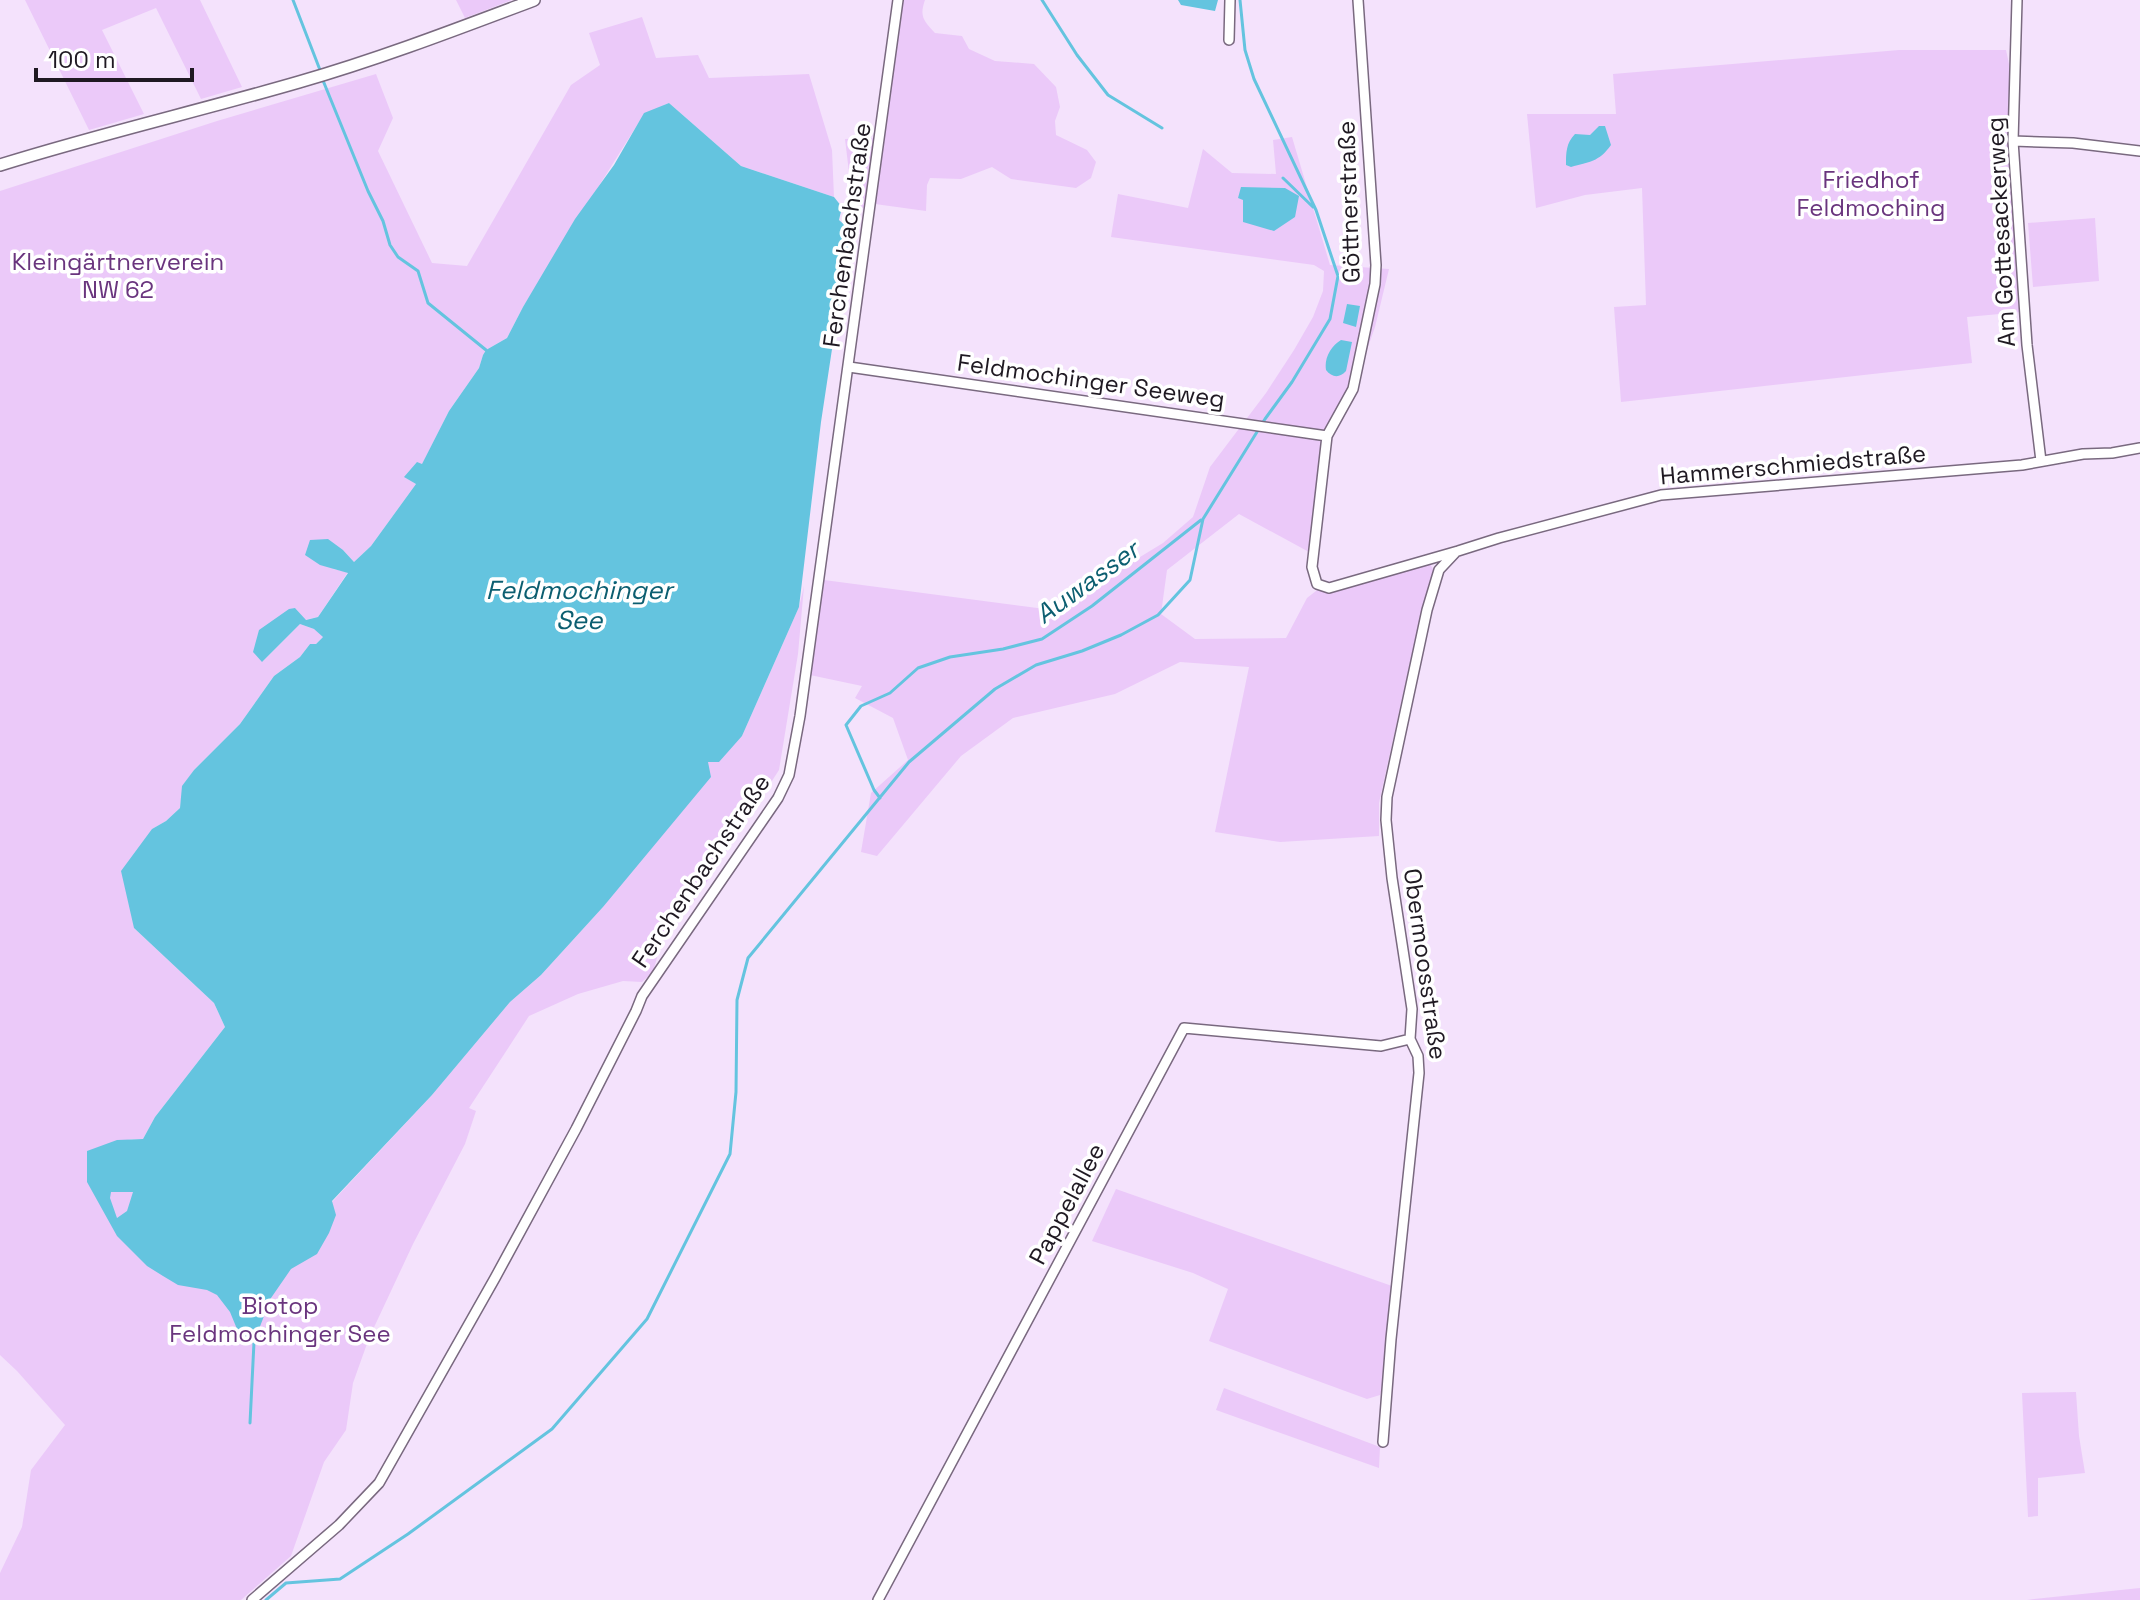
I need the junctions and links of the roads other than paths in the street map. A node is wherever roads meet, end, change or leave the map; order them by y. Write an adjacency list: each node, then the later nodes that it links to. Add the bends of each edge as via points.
1 (534, 0): 9 (street, via 332,72)
2 (898, 0): 10 (street, Ferchenbachstraße)
3 (1230, 0): 6 (street)
4 (1358, 0): 11 (street, Göttnerstraße, via 1376,275 1353,389)
5 (2017, 0): 7 (street, Am Gottesackerweg)
6 (1229, 40)
7 (2013, 141): 8 (street); 13 (street, Am Gottesackerweg)
8 (2140, 151)
9 (0, 165)
10 (849, 367): 11 (street, Feldmochinger Seeweg); 18 (street, Ferchenbachstraße, via 796,742 783,789 642,996 569,1142 379,1483)
11 (1327, 436): 15 (street, Göttnerstraße, via 1312,567)
12 (2140, 448): 13 (street, Hammerschmiedstraße)
13 (2041, 461): 14 (street, Hammerschmiedstraße, via 1661,495)
14 (1458, 551): 15 (street, Hammerschmiedstraße, via 1329,588); 16 (street, Obermoosstraße, via 1439,570 1427,610 1387,797 1392,878 1412,1009)
15 (1317, 584)
16 (1410, 1039): 17 (street, Obermoosstraße, via 1419,1073); 19 (street, Pappelallee, via 1381,1046 1184,1028)
17 (1383, 1442)
18 (252, 1600)
19 (878, 1600)

